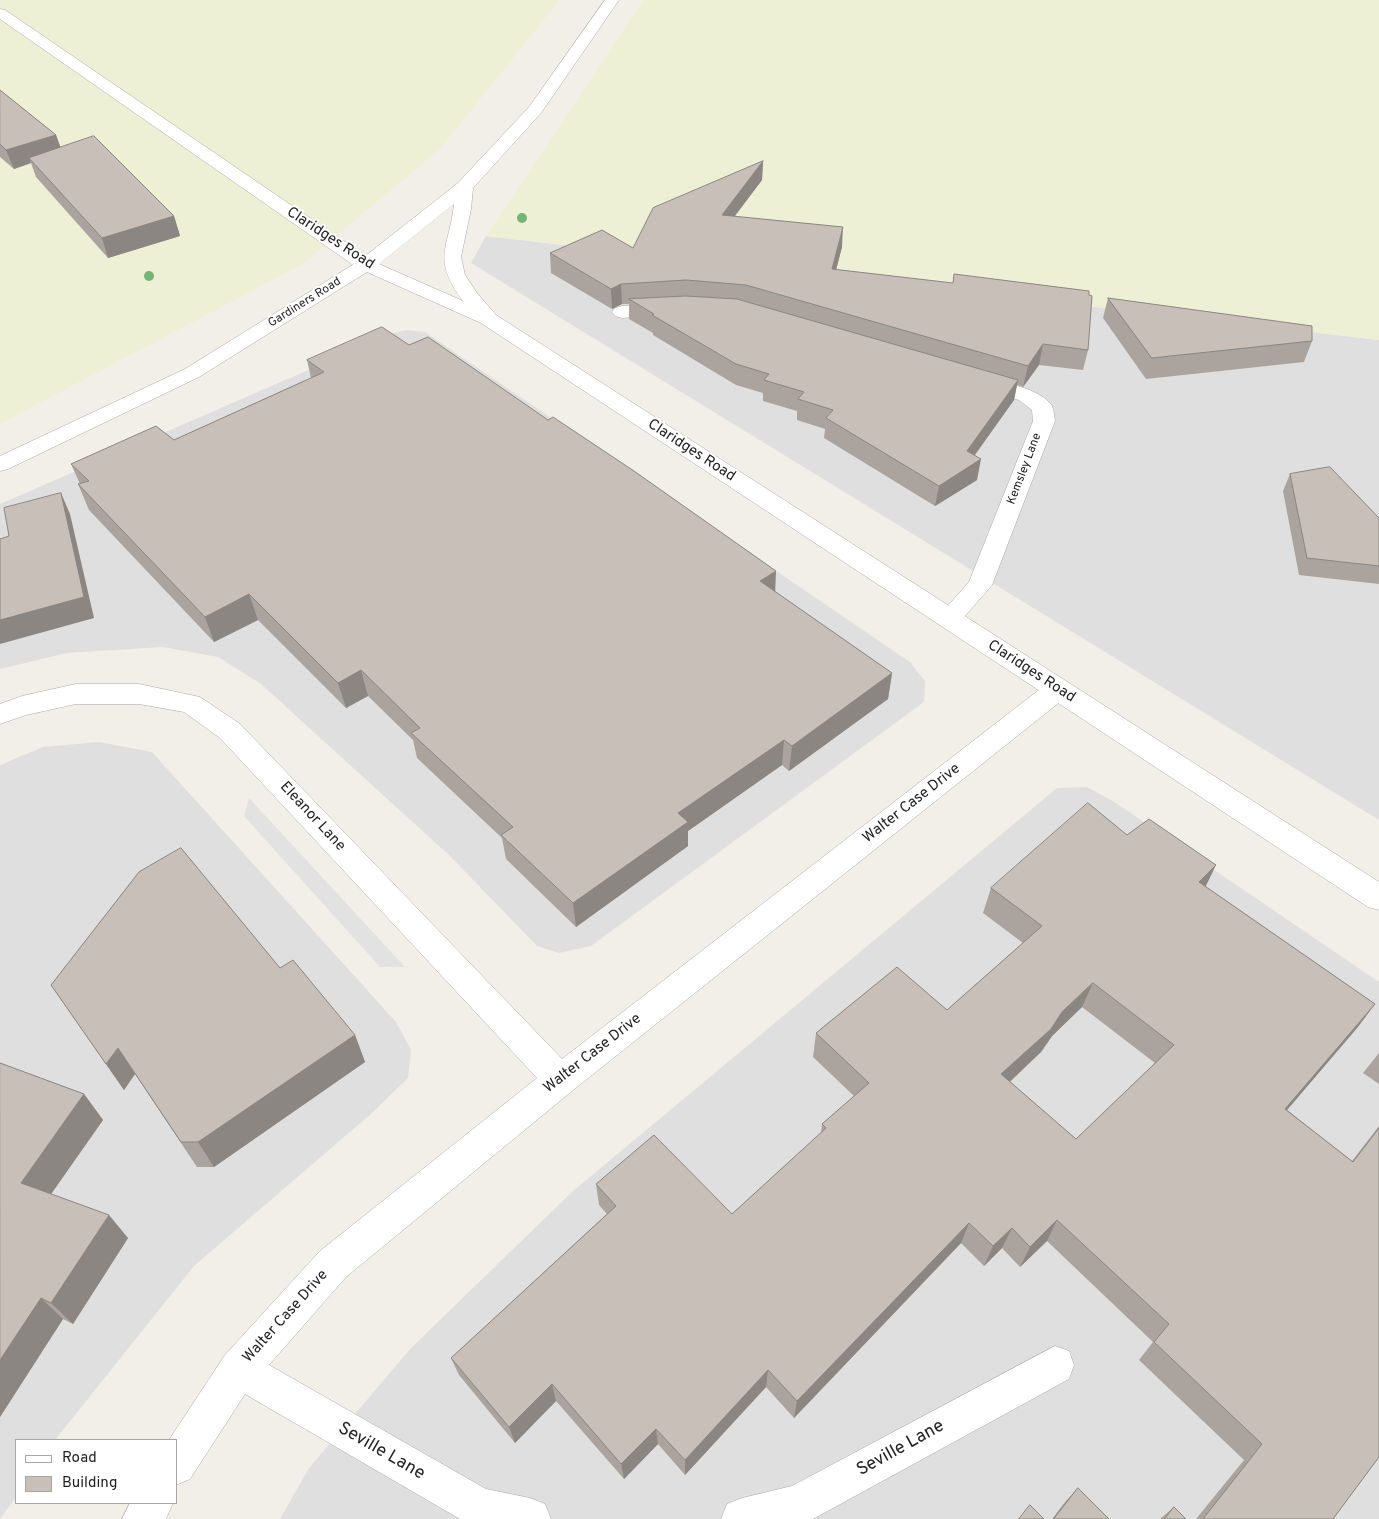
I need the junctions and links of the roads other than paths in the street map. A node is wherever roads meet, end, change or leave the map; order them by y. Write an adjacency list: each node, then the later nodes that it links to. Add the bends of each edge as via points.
1 (612, 0): 3 (street, Gardiners Road, via 535,110)
2 (0, 13): 4 (street, Claridges Road)
3 (464, 187): 4 (street, Gardiners Road); 7 (street, via 452,257 456,275 464,289)
4 (366, 265): 7 (street, Claridges Road); 9 (street, Gardiners Road, via 192,373)
5 (686, 308): 6 (street)
6 (622, 312)
7 (488, 318): 10 (street, Claridges Road)
8 (961, 376): 10 (street, Kemsley Lane, via 1026,396 1042,407 1044,420 980,585)
9 (0, 464)
10 (949, 618): 11 (street, Claridges Road)
11 (1058, 690): 13 (street, Claridges Road); 14 (street, Walter Case Drive)
12 (0, 714): 14 (street, Eleanor Lane, via 76,694 139,694 191,704 230,730)
13 (1379, 898)
14 (560, 1080): 16 (street, Walter Case Drive, via 332,1264)
15 (1055, 1365): 21 (street, Seville Lane, via 798,1505)
16 (239, 1369): 17 (street, Walter Case Drive); 20 (street, Seville Lane, via 480,1508)
17 (178, 1463)
18 (152, 1504): 19 (street)
19 (144, 1519)
20 (530, 1519)
21 (742, 1519)

